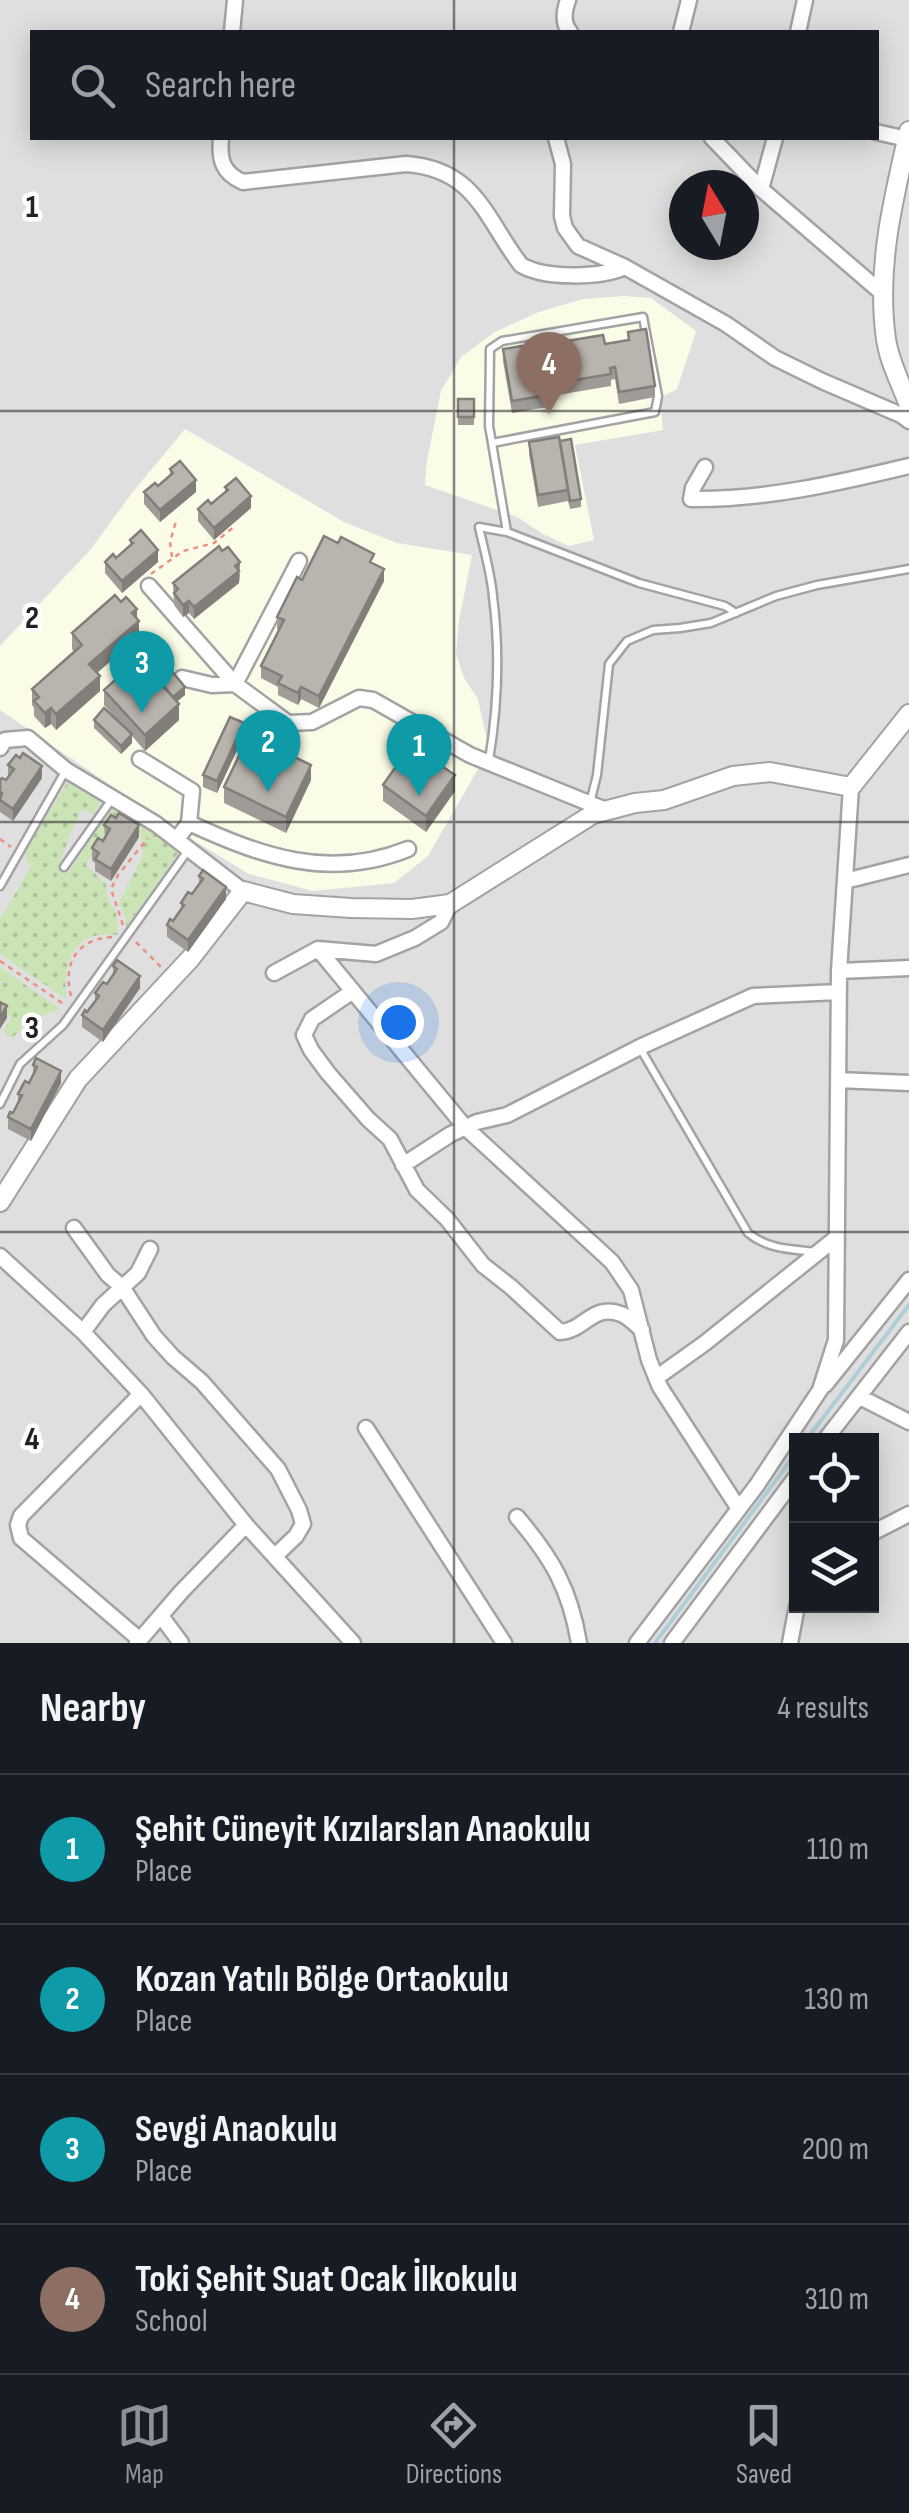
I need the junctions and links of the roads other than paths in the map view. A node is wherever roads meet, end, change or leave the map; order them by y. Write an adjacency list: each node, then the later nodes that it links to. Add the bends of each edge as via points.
1 (235, 0): 5 (street)
2 (568, 0): 6 (street)
3 (689, 0): 7 (street)
4 (806, 0): 8 (street)
5 (232, 30)
6 (568, 30)
7 (681, 30)
8 (798, 30)
9 (879, 132): 10 (street)
10 (908, 135): 17 (street, via 888,222)
11 (221, 140): 16 (street, via 221,163 243,182 424,165 472,192 521,266 602,274)
12 (556, 140): 16 (street, via 565,228 578,246)
13 (714, 140): 15 (street)
14 (775, 140): 15 (street)
15 (761, 189): 17 (street)
16 (625, 267): 19 (street, via 775,358)
17 (882, 293): 18 (street, via 886,343)
18 (909, 405)
19 (909, 421)
20 (492, 443): 20 (lane, via 490,349 502,341 643,317 655,412); 23 (lane)
21 (909, 466): 22 (street, via 825,486 692,499)
22 (705, 467)
23 (506, 532): 27 (lane); 33 (lane, via 480,528 496,631)
24 (299, 561): 29 (street)
25 (909, 569): 27 (lane, via 817,585)
26 (149, 586): 29 (street)
27 (736, 613): 37 (lane, via 698,626 644,632 614,655)
28 (182, 678): 29 (street)
29 (235, 684): 33 (street, via 288,723 312,722 359,698 374,700)
30 (909, 714): 35 (street)
31 (0, 748): 34 (street, via 5,740 28,738)
32 (140, 760): 38 (street, via 192,791)
33 (489, 762): 37 (street)
34 (66, 770): 36 (street); 44 (lane)
35 (852, 787): 37 (street, via 770,772 733,776 664,800); 43 (street)
36 (112, 798): 39 (street); 42 (lane)
37 (598, 807): 46 (street)
38 (188, 822): 39 (street); 40 (street, via 245,848 304,862 352,863)
39 (183, 844): 45 (street); 56 (lane, via 73,1011 20,1064)
40 (408, 850)
41 (909, 865): 43 (street)
42 (64, 866)
43 (845, 881): 49 (street)
44 (0, 886)
45 (243, 890): 46 (street, via 312,906); 59 (street, via 172,979 78,1079)
46 (450, 904): 47 (street, via 441,922 376,954)
47 (318, 949): 50 (street); 51 (street)
48 (909, 968): 49 (street)
49 (839, 972): 52 (street)
50 (274, 973)
51 (353, 991): 57 (street); 58 (street, via 312,1019 304,1034 328,1073 390,1139)
52 (839, 992): 53 (street, via 753,996); 54 (street)
53 (640, 1047): 57 (street, via 507,1116); 63 (lane, via 748,1233 772,1247)
54 (838, 1080): 55 (street); 61 (street)
55 (909, 1084)
56 (0, 1104)
57 (465, 1128): 58 (street); 67 (street, via 612,1262 631,1290)
58 (403, 1165): 67 (street, via 483,1265 560,1332 596,1312 621,1314)
59 (0, 1202)
60 (74, 1228): 66 (street)
61 (836, 1238): 63 (street); 71 (street, via 836,1340)
62 (150, 1249): 66 (street)
63 (819, 1252): 70 (street)
64 (0, 1256): 68 (street)
65 (909, 1280): 71 (street)
66 (122, 1286): 68 (street); 85 (street, via 154,1336 278,1469 303,1524)
67 (642, 1330): 70 (street)
68 (83, 1332): 72 (street)
69 (909, 1332): 73 (street)
70 (656, 1378): 80 (street)
71 (820, 1390): 76 (street)
72 (141, 1394): 83 (street); 88 (street, via 18,1525 21,1538)
73 (860, 1396): 74 (street); 77 (street)
74 (909, 1422)
75 (366, 1428): 91 (street)
76 (798, 1433)
77 (831, 1433)
78 (789, 1445): 80 (street)
79 (789, 1486): 94 (street)
80 (739, 1509): 93 (street)
81 (909, 1514): 84 (street)
82 (516, 1517): 92 (street, via 555,1567)
83 (246, 1525): 85 (street); 87 (street)
84 (879, 1529)
85 (275, 1556): 90 (street)
86 (796, 1613): 95 (street)
87 (161, 1616): 88 (street); 89 (street)
88 (138, 1641)
89 (182, 1643)
90 (354, 1643)
91 (504, 1643)
92 (580, 1643)
93 (637, 1643)
94 (672, 1643)
95 (790, 1643)

